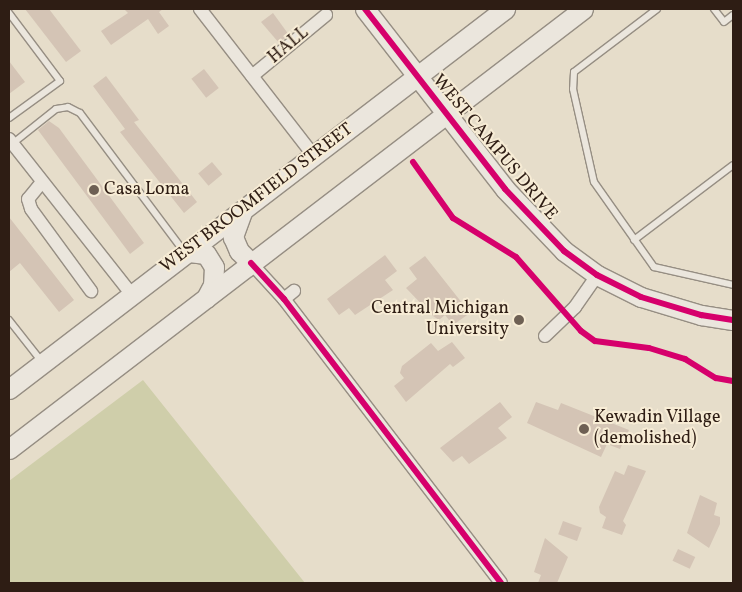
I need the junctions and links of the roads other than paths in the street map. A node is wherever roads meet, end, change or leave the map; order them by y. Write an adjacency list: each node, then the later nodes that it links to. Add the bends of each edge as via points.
1 (200, 9): 10 (street)
2 (365, 9): 11 (main road, WEST CAMPUS DRIVE)
3 (505, 9): 11 (main road, WEST BROOMFIELD STREET)
4 (583, 9): 12 (main road)
5 (657, 9): 19 (lane, via 577,69 572,82 594,182)
6 (714, 9): 9 (lane, via 724,22)
7 (9, 13): 13 (lane, via 60,81)
8 (326, 15): 10 (street, HALL)
9 (733, 15)
10 (252, 76): 15 (street)
11 (416, 77): 12 (main road, WEST CAMPUS DRIVE); 15 (main road, WEST BROOMFIELD STREET)
12 (447, 113): 21 (main road); 22 (main road, WEST CAMPUS DRIVE, via 526,213 564,251)
13 (9, 118)
14 (10, 141): 17 (street); 20 (lane, via 56,109 68,107 80,113)
15 (314, 156): 18 (main road, WEST BROOMFIELD STREET)
16 (733, 164): 19 (lane)
17 (42, 182): 24 (street, via 28,199 31,209); 26 (street)
18 (242, 212): 20 (main road, WEST BROOMFIELD STREET); 21 (main road, via 233,236 242,255)
19 (634, 240): 23 (lane, via 658,269)
20 (187, 253): 26 (main road, WEST BROOMFIELD STREET); 27 (main road, via 206,254 214,267 213,285)
21 (251, 263): 27 (main road); 28 (street)
22 (596, 275): 30 (main road, WEST CAMPUS DRIVE, via 657,303); 31 (street, via 575,307)
23 (733, 285)
24 (91, 291)
25 (294, 291): 28 (street)
26 (132, 295): 32 (main road, WEST BROOMFIELD STREET)
27 (205, 299): 34 (main road)
28 (284, 299): 35 (street)
29 (9, 320): 32 (lane)
30 (733, 320)
31 (545, 336)
32 (43, 363): 33 (main road, WEST BROOMFIELD STREET)
33 (9, 389)
34 (9, 449)
35 (501, 583)

